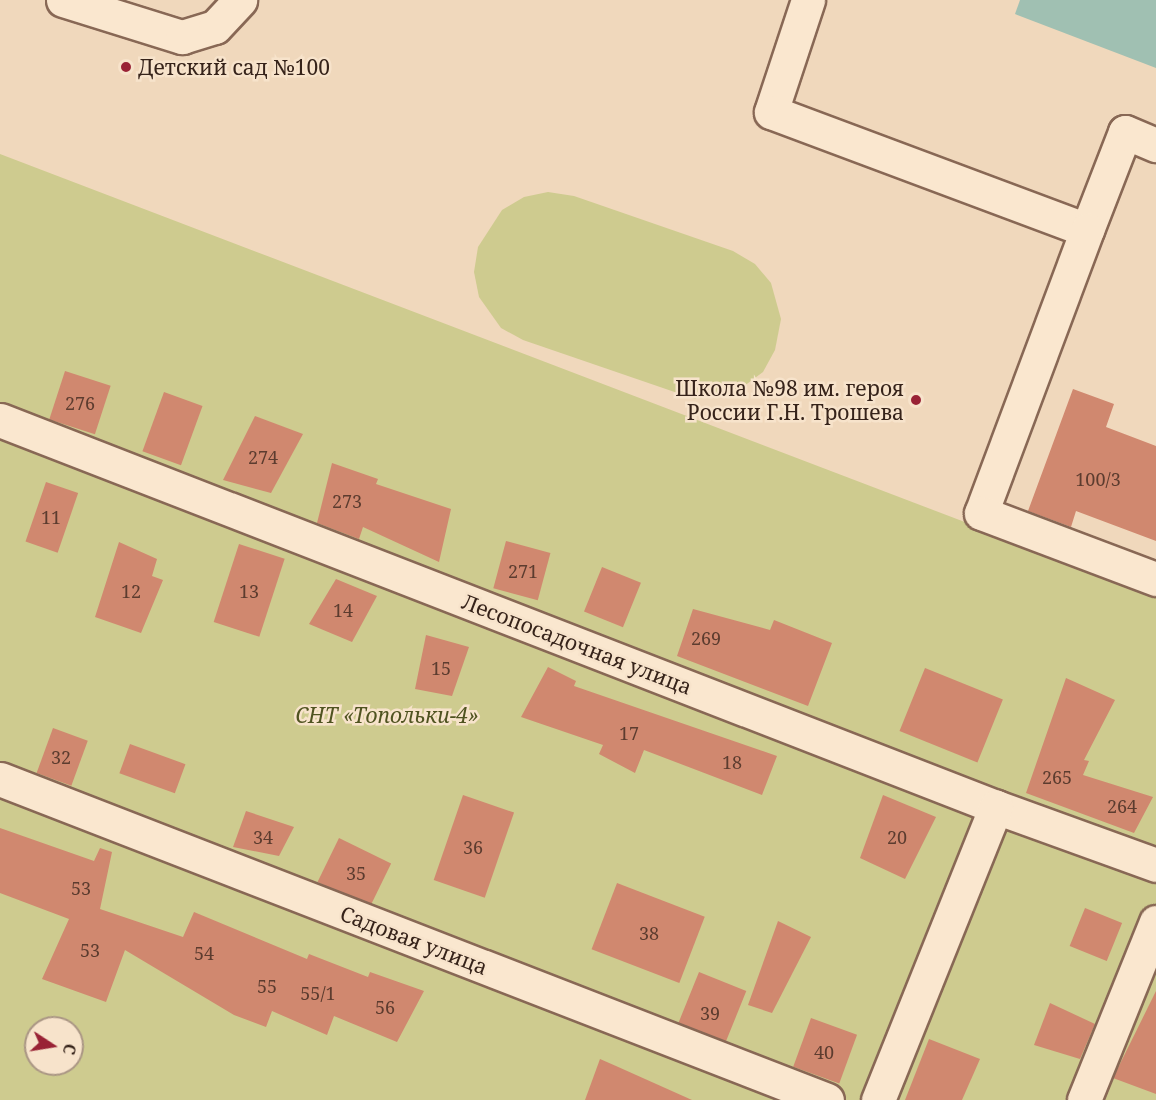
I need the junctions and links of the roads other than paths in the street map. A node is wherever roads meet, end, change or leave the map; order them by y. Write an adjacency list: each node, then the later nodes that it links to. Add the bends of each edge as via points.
1 (63, 0): 2 (street, via 182,37 215,27)
2 (240, 0)
3 (808, 0): 5 (street, via 771,112)
4 (1156, 145): 5 (street, via 1125,132)
5 (1087, 230): 7 (street, via 981,513)
6 (3, 428): 9 (street, Лесопосадочная улица)
7 (1156, 579)
8 (0, 779): 12 (street, Садовая улица)
9 (996, 807): 10 (street, Лесопосадочная улица); 13 (street)
10 (1156, 865)
11 (1156, 922): 14 (street)
12 (827, 1100)
13 (878, 1100)
14 (1084, 1100)

